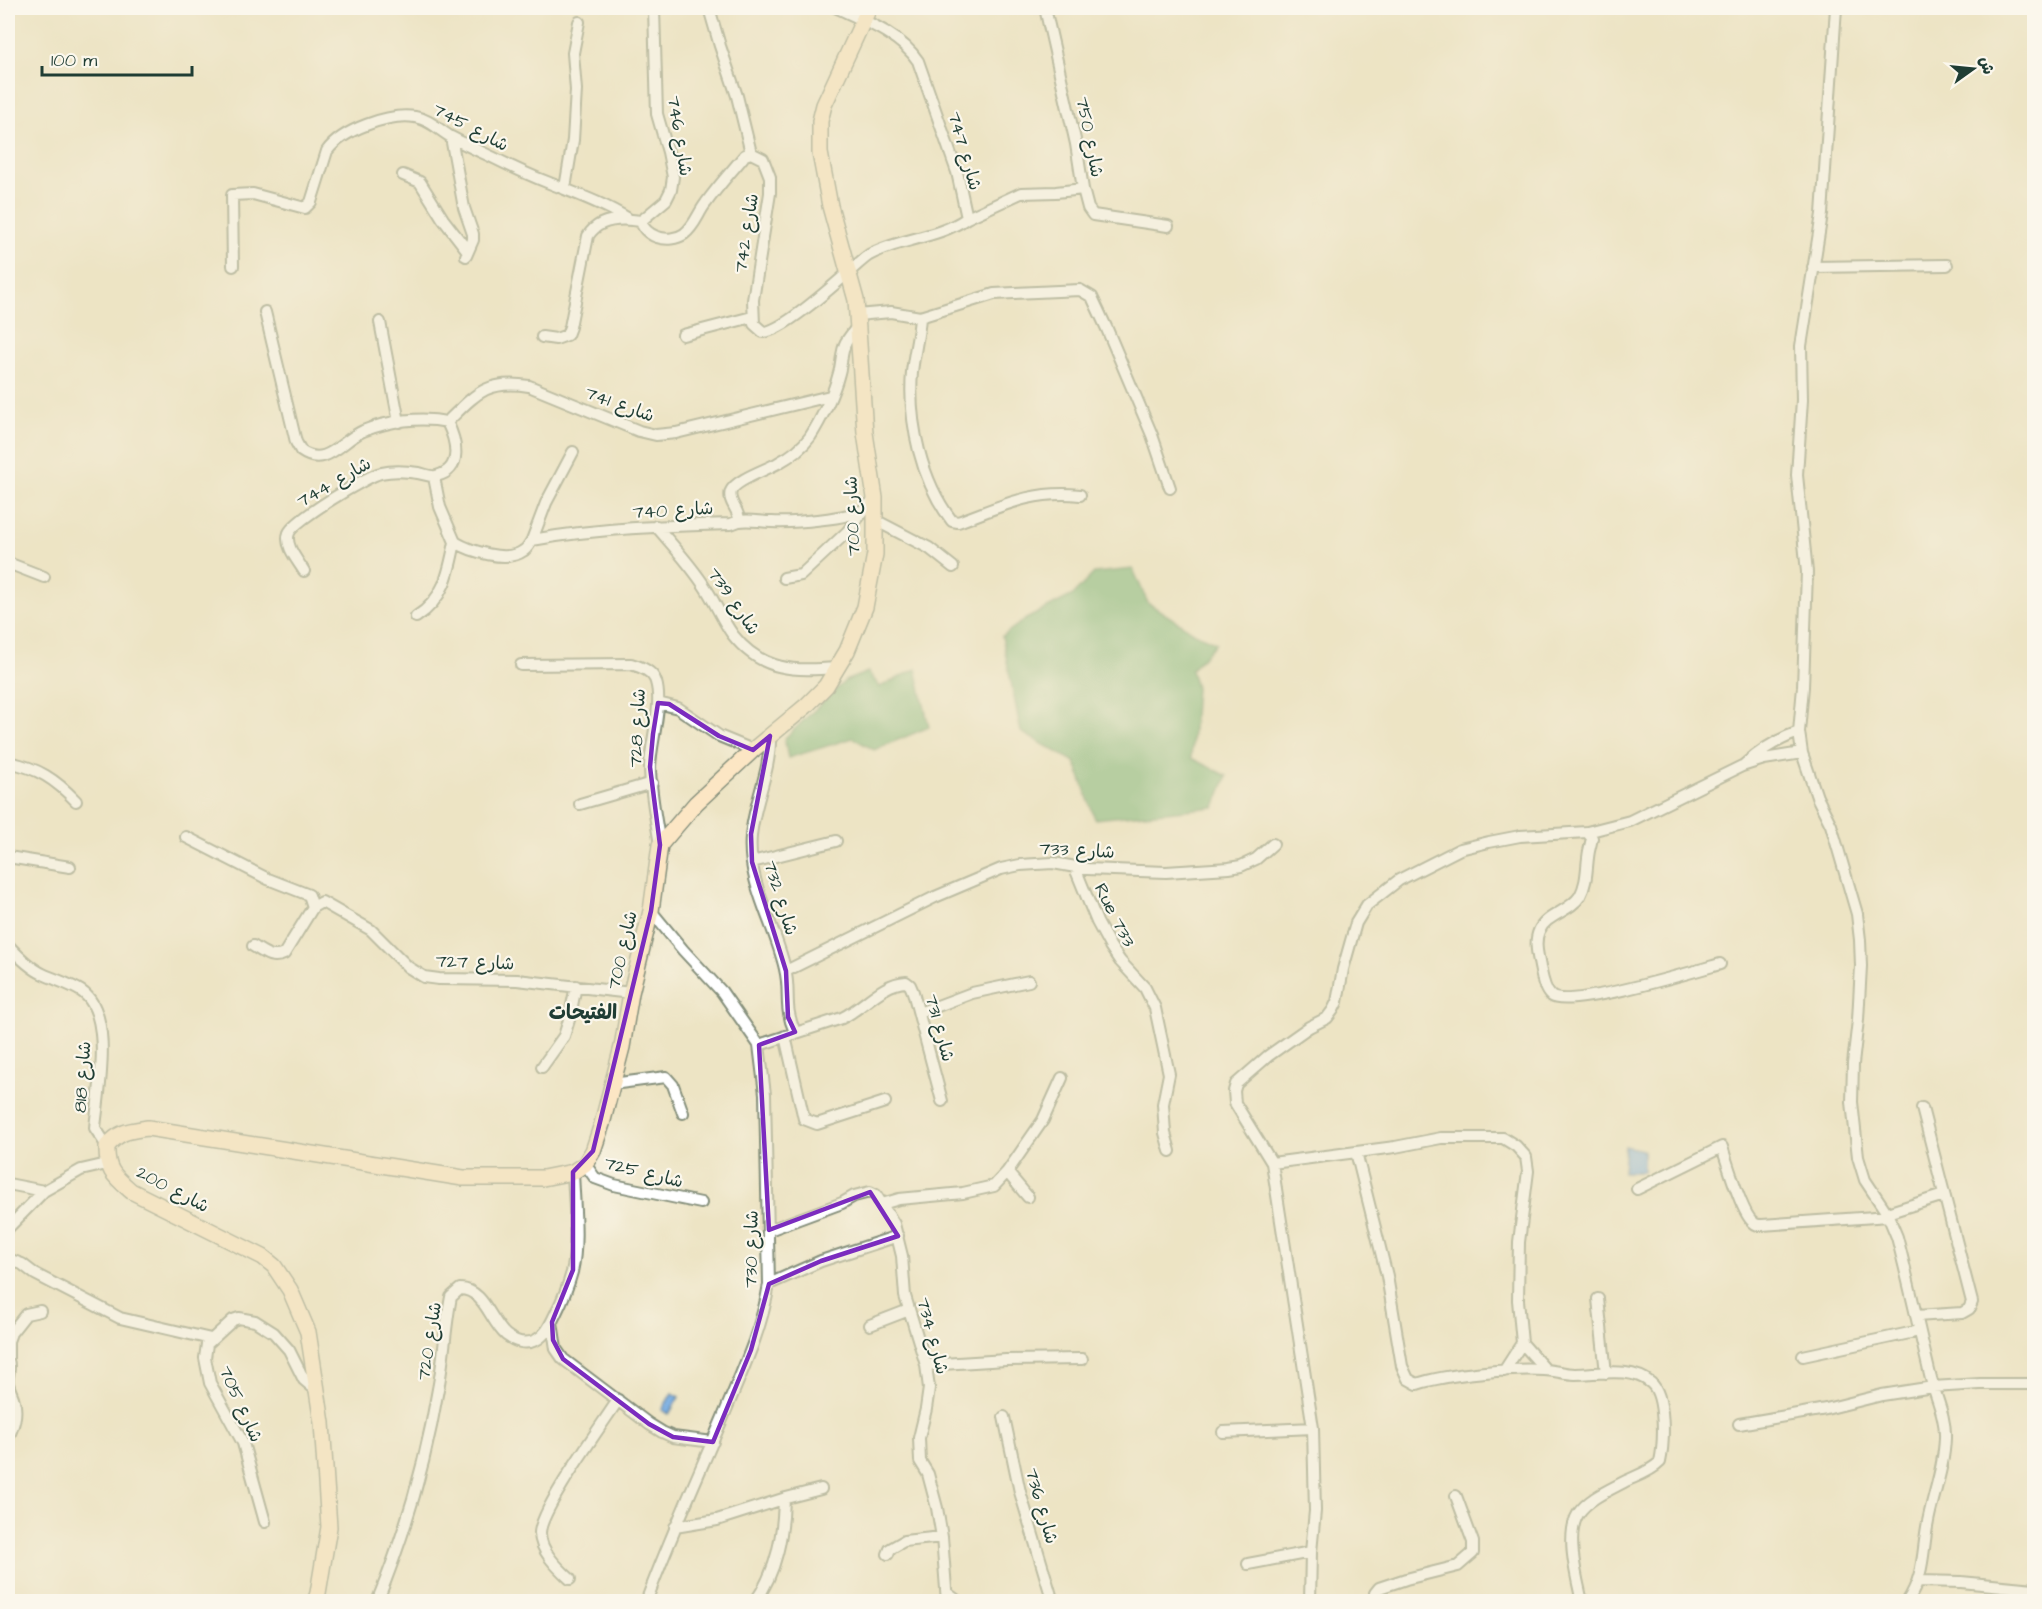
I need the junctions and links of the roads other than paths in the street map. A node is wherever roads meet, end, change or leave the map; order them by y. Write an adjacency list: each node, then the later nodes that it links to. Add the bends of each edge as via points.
1 (654, 8): 15 (street, شارع 746, via 656,101 673,177 666,200)
2 (709, 8): 9 (street, شارع 742)
3 (837, 8): 6 (street, شارع 747)
4 (1045, 8): 12 (street, شارع 750)
5 (1836, 8): 19 (street, via 1822,214)
6 (866, 14): 14 (street, شارع 747, via 904,44 918,61 957,172); 20 (main road, شارع 700, via 830,90 820,121 824,177)
7 (579, 22): 11 (street, via 573,53 573,140)
8 (451, 136): 10 (street, via 464,208 473,234 467,253 420,182); 11 (street, شارع 745); 18 (street, شارع 745, via 414,117 382,120 346,134 332,145 311,202 305,208 253,194 232,195)
9 (752, 153): 15 (street, شارع 746, via 745,155 685,233 659,238 644,228); 22 (street, شارع 742, via 763,159 770,177)
10 (403, 175)
11 (565, 188): 13 (street, شارع 745)
12 (1083, 189): 14 (street, شارع 750, via 1021,193); 16 (street, via 1093,215)
13 (627, 218): 15 (street, شارع 746); 27 (street, via 600,223 591,231 567,335)
14 (967, 218): 20 (street, شارع 747, via 933,235 868,256)
15 (641, 221)
16 (1168, 226)
17 (1947, 265): 19 (street)
18 (233, 266)
19 (1813, 267): 49 (street, via 1801,346 1797,475 1807,572)
20 (849, 273): 22 (street, via 786,324 763,332); 24 (main road, شارع 700)
21 (265, 312): 29 (street, شارع 744, via 301,452 322,457 361,432)
22 (753, 317): 26 (street)
23 (920, 317): 24 (street, via 891,312); 33 (street, via 994,294 1080,290 1090,294 1152,435); 34 (street, via 912,370 913,418 930,483 952,521 1034,495)
24 (857, 321): 28 (street, شارع 740, via 843,348 839,375); 35 (main road, شارع 700)
25 (380, 322): 29 (street)
26 (683, 335)
27 (542, 338)
28 (830, 396): 30 (street, شارع 741, via 693,430 656,435 529,386 511,383 482,390); 36 (street, شارع 740, via 819,421 794,454 734,486 730,498)
29 (399, 422): 30 (street, شارع 744)
30 (447, 422): 32 (street, via 456,446 454,462)
31 (573, 452): 38 (street, via 546,502)
32 (434, 477): 39 (street, via 440,507); 42 (street, شارع 744, via 404,471 377,473 310,513 294,526 288,540)
33 (1170, 488)
34 (1080, 495)
35 (872, 509): 36 (street, via 784,523); 41 (street); 44 (street, via 801,575); 47 (main road, شارع 700, via 875,554 864,607)
36 (739, 521): 37 (street, شارع 740)
37 (656, 526): 38 (street, شارع 740); 47 (street, شارع 739, via 696,574 733,634 756,656 783,668)
38 (532, 540): 39 (street, شارع 740, via 523,552 504,556)
39 (454, 542): 45 (street, via 443,590)
40 (8, 563): 43 (street)
41 (953, 567)
42 (304, 570)
43 (44, 577)
44 (784, 578)
45 (416, 617)
46 (521, 665): 48 (street, شارع 728, via 631,664 646,669 656,680)
47 (837, 668): 50 (main road, شارع 700, via 826,686)
48 (658, 703): 51 (street, via 678,708 718,736); 55 (street, شارع 728, via 650,767)
49 (1799, 732): 52 (street); 54 (street, via 1761,749)
50 (770, 736): 51 (main road, شارع 700); 66 (street, شارع 732, via 768,764 751,834)
51 (753, 750): 63 (main road, شارع 700, via 696,803)
52 (1802, 753): 54 (street); 102 (street, via 1831,825 1857,914 1861,966 1852,1081 1855,1141 1865,1180)
53 (8, 762): 56 (street, via 47,776)
54 (1742, 766): 58 (street, via 1630,821)
55 (652, 783): 57 (street); 63 (street, شارع 728)
56 (76, 801)
57 (580, 804)
58 (1587, 832): 59 (street); 64 (street, via 1592,838)
59 (1571, 833): 64 (street, via 1580,838); 91 (street, via 1520,836 1460,849 1399,880 1367,905 1348,946 1333,1010 1236,1084 1235,1103)
60 (186, 837): 69 (street, via 268,879 309,895)
61 (836, 840): 66 (street)
62 (1273, 844): 68 (street, شارع 733, via 1256,859 1229,868 1166,872)
63 (660, 845): 70 (main road, شارع 700)
64 (1588, 852): 73 (street, via 1587,877 1579,896 1538,932 1542,978 1550,996 1582,998)
65 (8, 857): 67 (street)
66 (752, 862): 74 (street, شارع 732, via 761,901)
67 (70, 867)
68 (1075, 868): 74 (street, شارع 733, via 1053,863 1002,869 935,897); 89 (street, Rue 733, via 1110,946 1150,995 1169,1074 1163,1104)
69 (313, 907): 72 (street, via 284,954 273,956); 76 (street, شارع 727, via 322,902 364,926 408,967 424,976 439,980 517,980)
70 (651, 911): 77 (main road, شارع 700); 80 (street, شارع 730, via 722,992)
71 (8, 945): 88 (street, شارع 818, via 30,966 79,990 93,1004 103,1060 95,1128)
72 (252, 946)
73 (1720, 964)
74 (786, 971): 79 (street, شارع 732)
75 (1029, 981): 78 (street, via 972,993)
76 (576, 986): 77 (street, شارع 727); 81 (street, via 564,1036)
77 (631, 993): 83 (main road, شارع 700)
78 (919, 1013): 79 (street, شارع 731, via 910,985 900,982 851,1014); 84 (street, شارع 731)
79 (790, 1034): 80 (street, شارع 731); 85 (street, شارع 732, via 804,1119 817,1124)
80 (759, 1045): 104 (street, شارع 730, via 765,1094)
81 (542, 1067)
82 (1062, 1078): 94 (street, via 1043,1120)
83 (612, 1084): 87 (street, via 666,1077); 93 (main road, شارع 700, via 593,1151)
84 (942, 1101)
85 (885, 1102)
86 (1922, 1108): 98 (street)
87 (683, 1113)
88 (107, 1146): 92 (main road); 93 (main road, via 116,1136 148,1128 463,1178 543,1178)
89 (1170, 1151)
90 (1356, 1152): 91 (street); 116 (street, via 1441,1138 1503,1138 1526,1157 1518,1273); 122 (street, via 1408,1379 1417,1384)
91 (1272, 1163): 130 (street)
92 (107, 1164): 97 (street, via 81,1170); 126 (main road, شارع 200, via 115,1178 131,1191 274,1266 290,1290 308,1332)
93 (579, 1168): 100 (street, شارع 725, via 614,1185); 112 (street, شارع 720, via 573,1270)
94 (1007, 1172): 99 (street); 101 (street, via 994,1186 982,1190)
95 (8, 1184): 97 (street)
96 (1637, 1189): 102 (street, via 1722,1147 1747,1215 1754,1223)
97 (44, 1191): 103 (street)
98 (1944, 1195): 102 (street); 111 (street, via 1971,1307 1962,1313)
99 (1028, 1197)
100 (701, 1203)
101 (882, 1204): 104 (street, via 870,1192 864,1193); 105 (street, شارع 734)
102 (1888, 1215): 111 (street, via 1900,1247)
103 (8, 1228)
104 (769, 1230): 107 (street, شارع 730)
105 (898, 1236): 107 (street, via 821,1261); 109 (street, شارع 734)
106 (8, 1259): 115 (street, via 120,1318)
107 (769, 1284): 133 (street, شارع 730, via 765,1311 751,1350)
108 (1598, 1299): 123 (street)
109 (909, 1310): 113 (street); 120 (street, شارع 734)
110 (40, 1311): 119 (street, via 26,1314 11,1333)
111 (1916, 1316): 114 (street)
112 (552, 1322): 127 (street, via 556,1349 563,1359); 148 (street, شارع 720, via 539,1338 522,1343 506,1335 472,1291 460,1289 451,1298 424,1453 402,1535)
113 (870, 1325)
114 (1919, 1331): 117 (street); 125 (street)
115 (211, 1339): 126 (street, via 239,1318 265,1326 289,1350 304,1380); 137 (street, شارع 705, via 205,1358 210,1383 243,1443)
116 (1522, 1343): 121 (street); 122 (street)
117 (1803, 1356)
118 (1082, 1359): 120 (street)
119 (8, 1360): 132 (street, via 8,1386 15,1402)
120 (926, 1365): 139 (street, شارع 734, via 929,1388 919,1438 920,1461 928,1474)
121 (1545, 1370): 122 (street); 123 (street, via 1571,1374)
122 (1504, 1371)
123 (1606, 1372): 155 (street, via 1631,1374 1649,1381 1655,1388 1663,1446 1655,1467 1593,1499 1578,1513 1573,1553)
124 (2034, 1384): 125 (street)
125 (1933, 1387): 129 (street); 144 (street, via 1945,1442)
126 (317, 1391): 147 (main road, شارع 200, via 329,1527)
127 (618, 1400): 133 (street, via 662,1432); 143 (street, via 543,1521 542,1543 558,1569)
128 (1004, 1418): 152 (street, شارع 736, via 1020,1492)
129 (1739, 1424)
130 (1313, 1428): 131 (street); 140 (street, via 1316,1511)
131 (1223, 1432)
132 (8, 1438)
133 (712, 1442): 138 (street, شارع 730)
134 (821, 1490): 136 (street)
135 (1456, 1496): 154 (street, via 1473,1542 1468,1560 1379,1588)
136 (784, 1498): 138 (street, via 717,1520); 150 (street, via 778,1552)
137 (265, 1522)
138 (675, 1527): 149 (street, شارع 730)
139 (942, 1537): 141 (street, via 898,1544); 146 (street, شارع 734)
140 (1311, 1552): 142 (street); 153 (street)
141 (888, 1554)
142 (1248, 1564)
143 (570, 1579)
144 (1918, 1581): 145 (street); 156 (street)
145 (2034, 1589)
146 (947, 1598): 151 (street)
147 (315, 1602)
148 (377, 1602)
149 (646, 1602)
150 (755, 1602)
151 (959, 1602)
152 (1053, 1602)
153 (1310, 1602)
154 (1375, 1602)
155 (1582, 1602)
156 (1907, 1602)

